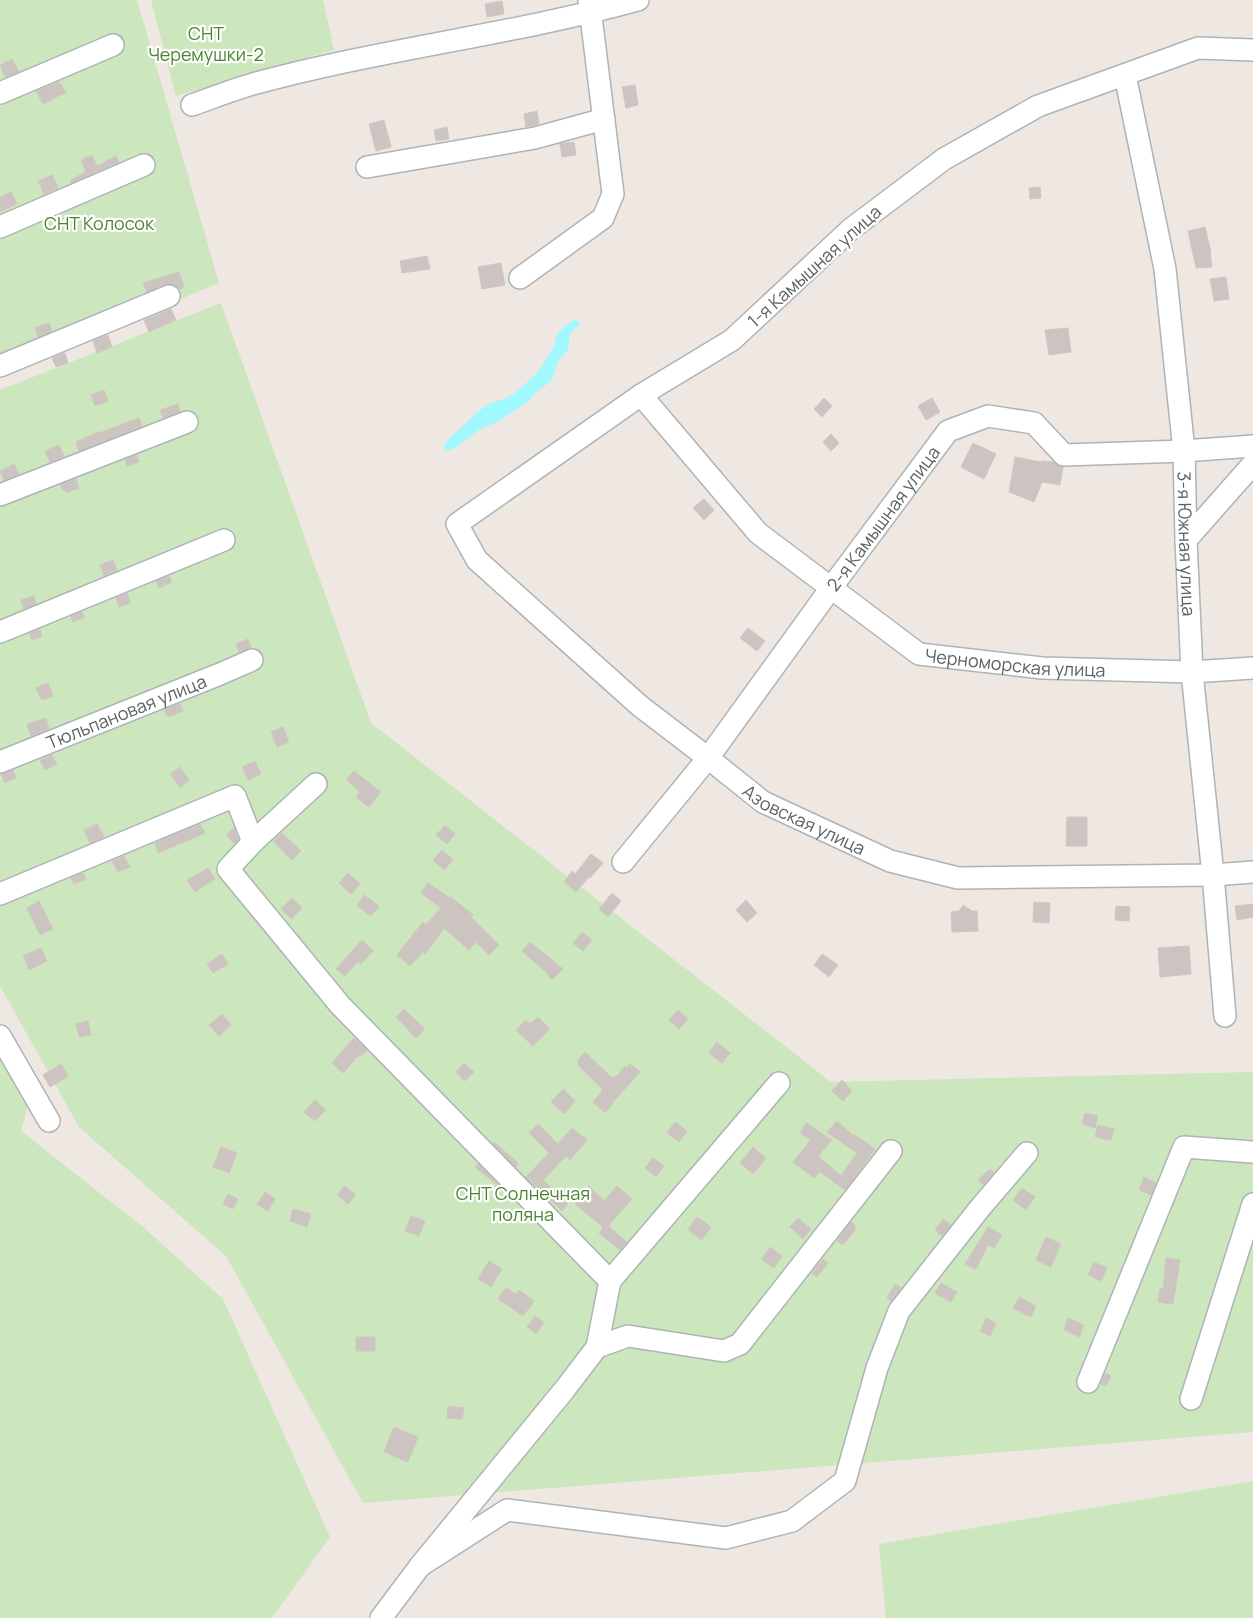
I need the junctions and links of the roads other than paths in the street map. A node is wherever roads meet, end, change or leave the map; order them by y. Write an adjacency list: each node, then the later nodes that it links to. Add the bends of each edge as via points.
1 (638, 0): 2 (street)
2 (590, 6): 7 (street, via 252,85); 8 (street)
3 (113, 45): 6 (street)
4 (1253, 50): 5 (street, 1-я Камышная улица, via 1198,48)
5 (1125, 75): 15 (street, 1-я Камышная улица, via 1038,106 944,159 851,229 732,340); 18 (street, 3-я Южная улица, via 1165,269)
6 (0, 93)
7 (192, 105)
8 (604, 119): 10 (street, via 536,138); 12 (street, via 613,194 603,218)
9 (144, 164): 11 (street)
10 (367, 167)
11 (0, 227)
12 (520, 278)
13 (169, 296): 14 (street)
14 (0, 366)
15 (641, 395): 21 (street, 1-я Камышная улица); 24 (street, Черноморская улица, via 758,534)
16 (187, 422): 20 (street)
17 (1253, 446): 18 (street, 2-я Камышная улица)
18 (1184, 451): 23 (street, 3-я Южная улица); 24 (street, 2-я Камышная улица, via 1064,455 1034,423 988,416 948,431)
19 (1253, 464): 23 (street)
20 (0, 495)
21 (457, 524): 29 (street, Азовская улица, via 477,560 640,706)
22 (224, 540): 25 (street)
23 (1186, 540): 28 (street, 3-я Южная улица)
24 (831, 588): 28 (street, Черноморская улица, via 919,654 1042,668); 29 (street, 2-я Камышная улица)
25 (0, 632)
26 (252, 660): 30 (street, Тюльпановая улица)
27 (1253, 668): 28 (street, Черноморская улица)
28 (1192, 672): 35 (street, 3-я Южная улица)
29 (708, 758): 33 (street, 2-я Камышная улица); 35 (street, Азовская улица, via 763,802 890,860 958,878)
30 (0, 762)
31 (316, 784): 32 (street)
32 (253, 842): 36 (street, via 235,796); 45 (street, via 228,869 340,1005)
33 (623, 862)
34 (1253, 872): 35 (street, Азовская улица)
35 (1213, 875): 37 (street, 3-я Южная улица)
36 (0, 894)
37 (1225, 1016)
38 (0, 1036): 40 (street)
39 (779, 1083): 45 (street)
40 (49, 1121)
41 (891, 1151): 46 (street, via 740,1344 724,1351 628,1336)
42 (1253, 1152): 47 (street, via 1184,1147)
43 (1027, 1153): 49 (street, via 899,1311 877,1368 845,1481 792,1521 726,1538 507,1510)
44 (1253, 1204): 48 (street)
45 (610, 1280): 46 (street)
46 (596, 1347): 49 (street)
47 (1088, 1382)
48 (1191, 1399)
49 (420, 1566): 50 (street)
50 (381, 1618)

